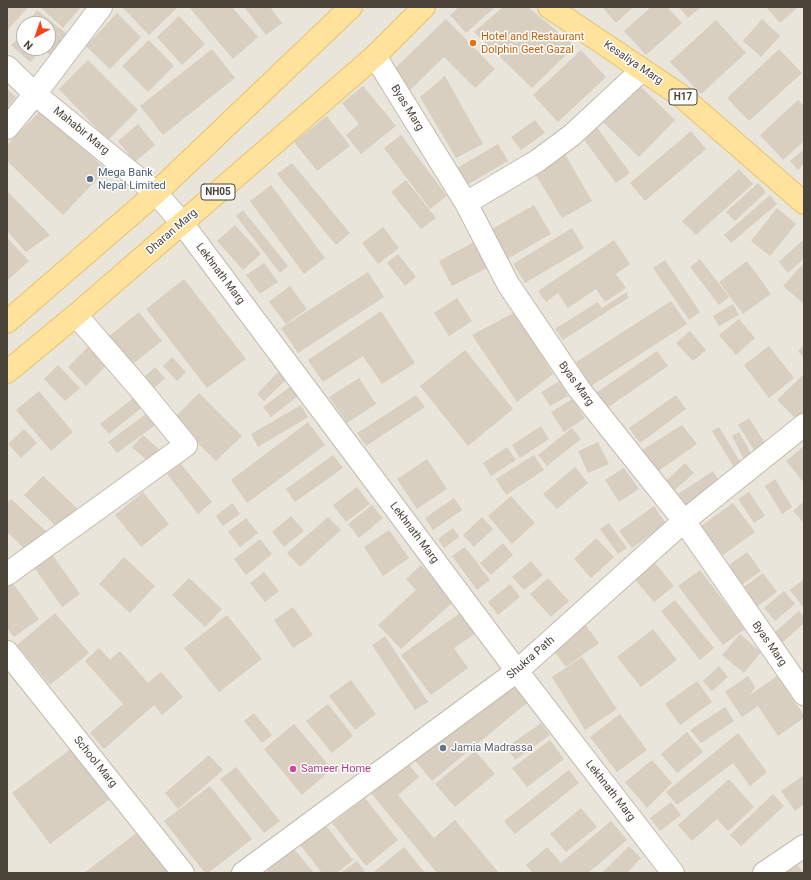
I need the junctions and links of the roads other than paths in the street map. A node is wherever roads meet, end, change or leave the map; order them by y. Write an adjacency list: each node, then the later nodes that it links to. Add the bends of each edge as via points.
1 (101, 7): 8 (street)
2 (351, 7): 10 (main road)
3 (424, 7): 5 (main road, Dharan Marg / NH05)
4 (550, 7): 7 (main road, Kesaliya Marg / H17)
5 (374, 56): 11 (street, Byas Marg); 13 (main road, Dharan Marg / NH05)
6 (7, 67): 8 (street, Mahabir Marg)
7 (642, 70): 11 (street, via 566,139 537,161); 12 (main road, Kesaliya Marg / H17, via 680,95)
8 (36, 94): 9 (street); 10 (street, Mahabir Marg)
9 (7, 128)
10 (156, 193): 13 (street, Lekhnath Marg); 15 (main road)
11 (466, 202): 18 (street, Byas Marg, via 508,284 579,389)
12 (804, 202)
13 (182, 223): 14 (main road, Dharan Marg / NH05); 21 (street, Lekhnath Marg)
14 (76, 315): 16 (main road, Dharan Marg / NH05); 19 (street, via 186,445)
15 (7, 322)
16 (7, 372)
17 (804, 425): 18 (street, Shukra Path)
18 (684, 521): 21 (street, Shukra Path); 22 (street, Byas Marg)
19 (7, 574)
20 (7, 652): 24 (street, School Marg)
21 (517, 672): 25 (street, Shukra Path); 26 (street, Lekhnath Marg)
22 (804, 694)
23 (804, 846): 27 (street)
24 (183, 873)
25 (243, 873)
26 (673, 873)
27 (764, 873)

